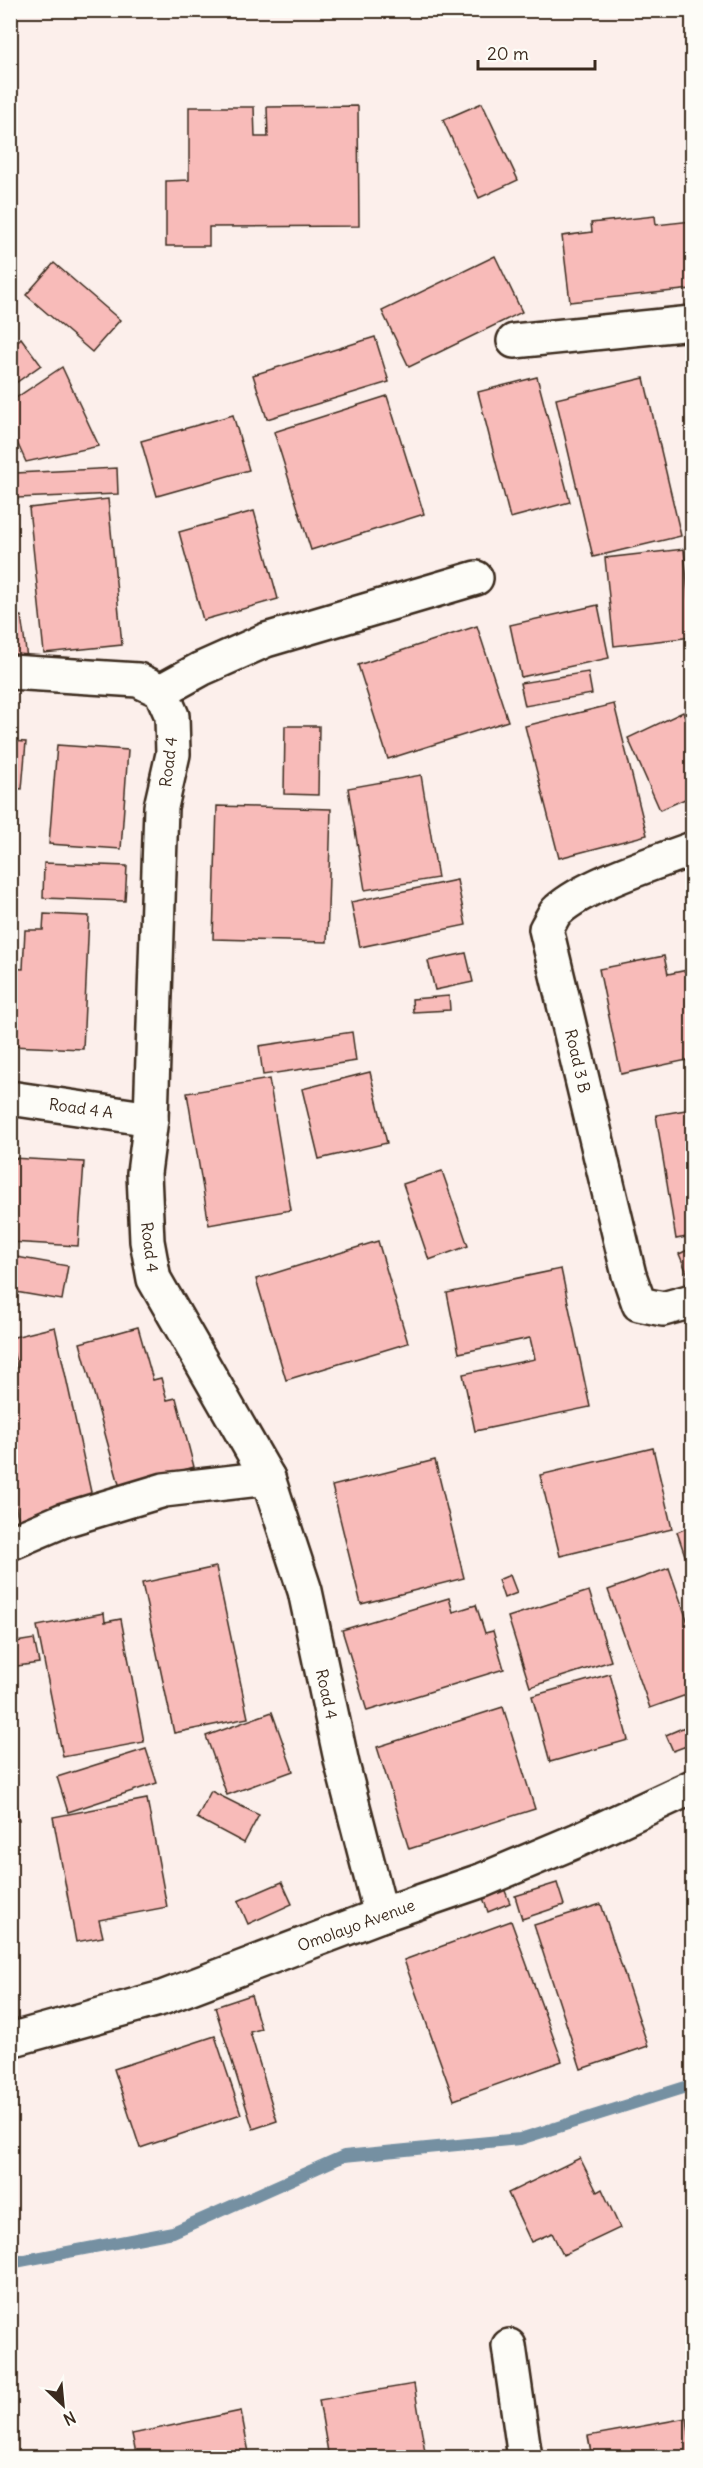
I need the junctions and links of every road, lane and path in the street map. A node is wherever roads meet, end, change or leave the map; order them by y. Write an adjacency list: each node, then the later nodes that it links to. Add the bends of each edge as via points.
1 (693, 323): 2 (street)
2 (514, 341)
3 (476, 578): 5 (street, via 266,640)
4 (10, 672): 5 (street, via 138,680)
5 (161, 691): 8 (street, Road 4, via 172,716 172,754 161,807)
6 (693, 849): 9 (street, Road 3 B, via 573,899 556,911 546,929 639,1304 663,1309)
7 (10, 1098): 8 (street, Road 4 A)
8 (151, 1119): 10 (street, Road 4, via 144,1173 147,1241 154,1279)
9 (693, 1301)
10 (268, 1478): 11 (street, via 164,1490 64,1520); 13 (street, Road 4, via 305,1591 342,1764)
11 (10, 1543)
12 (693, 1787): 13 (street, Omolayo Avenue, via 483,1880)
13 (381, 1915): 14 (street, Omolayo Avenue, via 162,1998)
14 (10, 2040)
15 (509, 2346): 16 (street)
16 (525, 2457)

